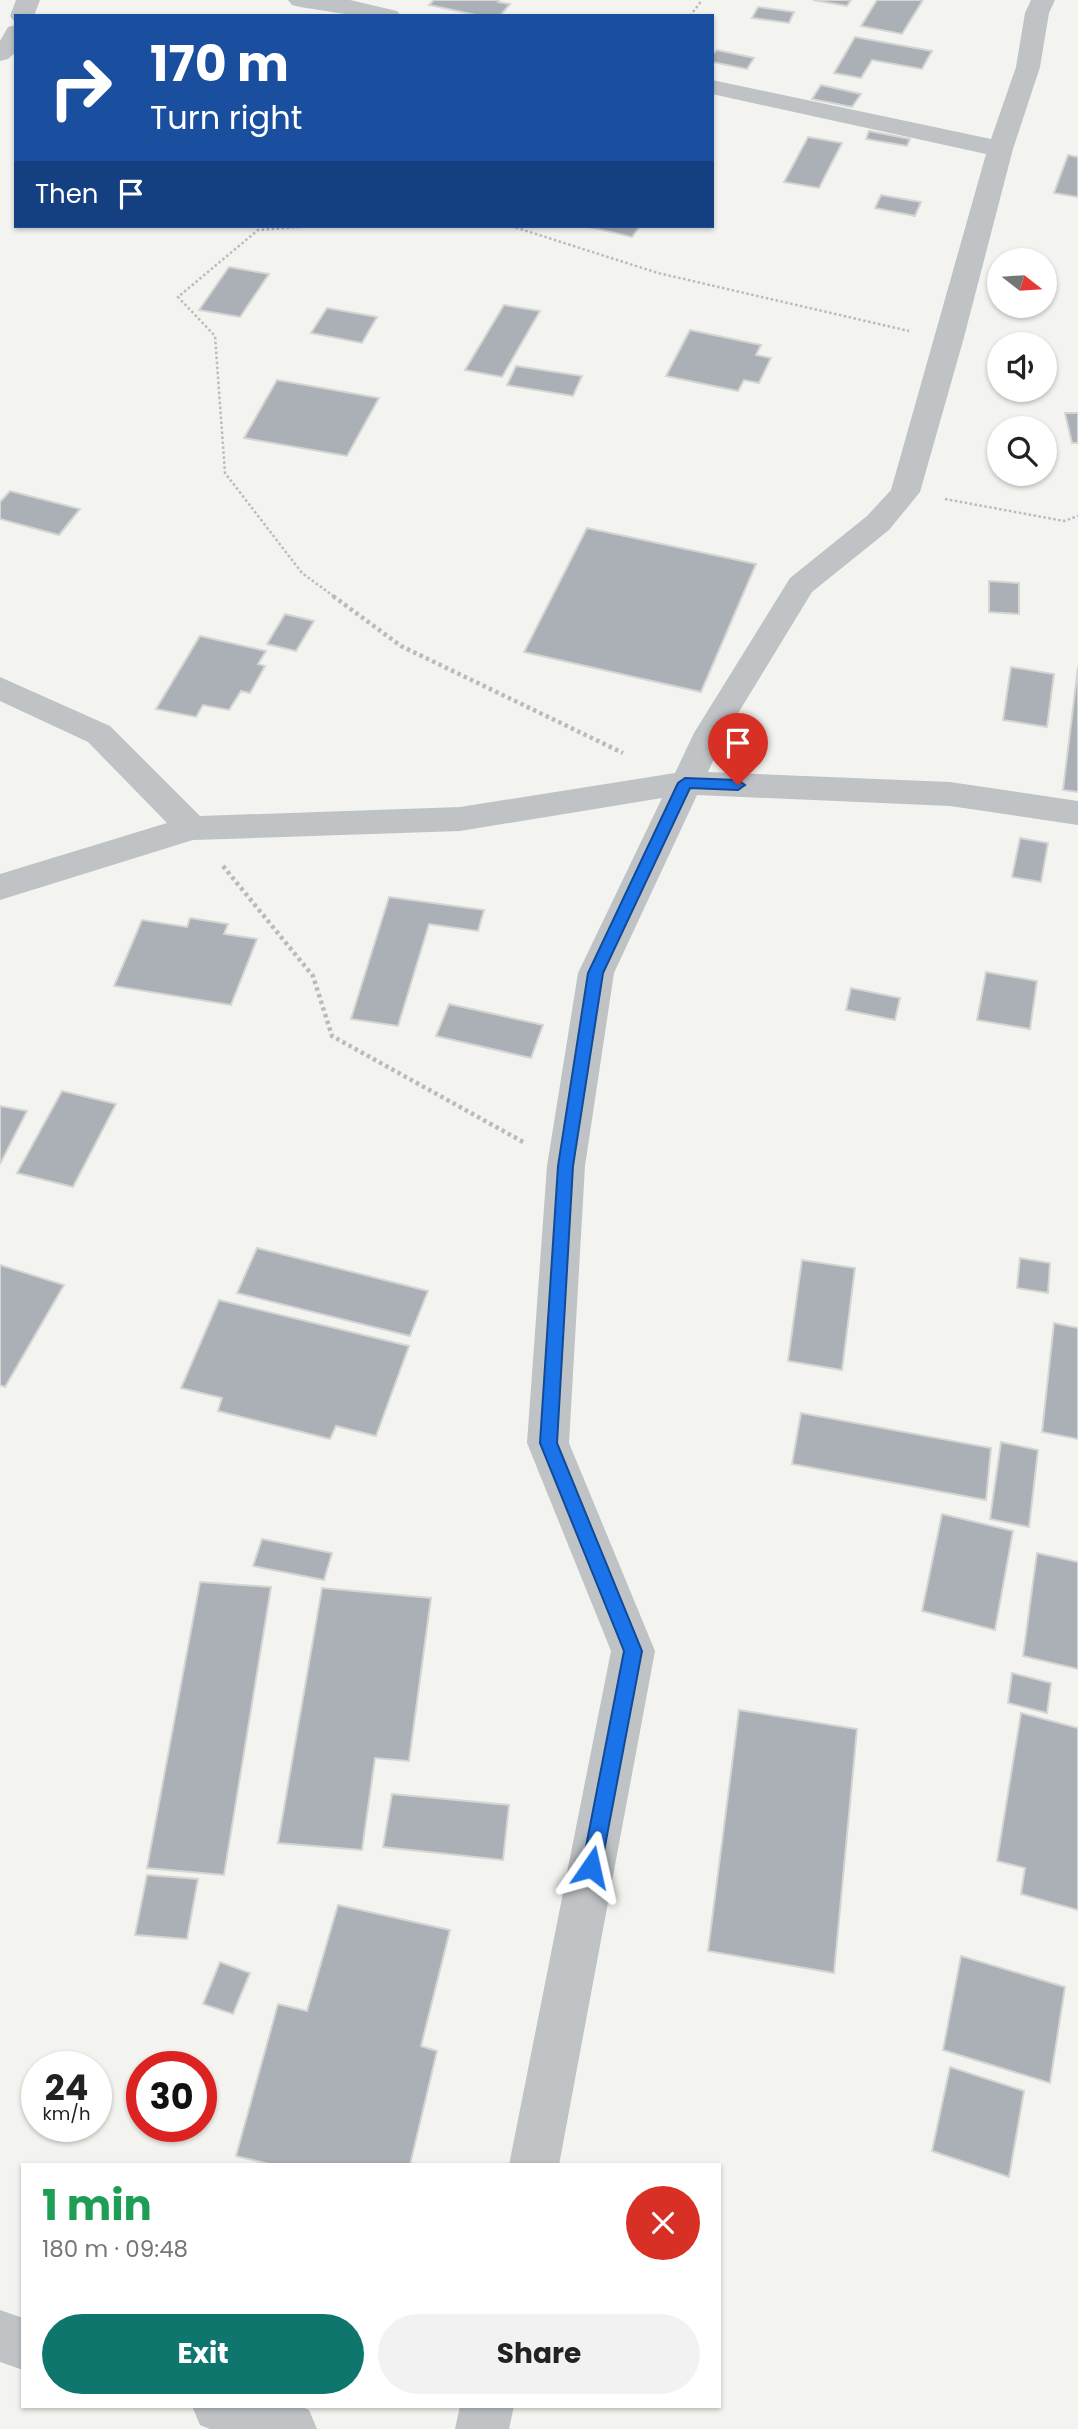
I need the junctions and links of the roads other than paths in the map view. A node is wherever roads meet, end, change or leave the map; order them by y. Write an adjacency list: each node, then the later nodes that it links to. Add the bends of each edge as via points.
1 (300, 0): 3 (street)
2 (1043, 0): 7 (street, via 1028,67)
3 (380, 14)
4 (14, 37): 5 (street)
5 (0, 54)
6 (714, 87): 7 (street)
7 (1000, 149): 9 (street, via 905,492 878,523 801,585 710,733)
8 (0, 688): 11 (street, via 99,734)
9 (685, 783): 10 (street, via 950,794); 11 (street, via 460,819); 13 (street, via 596,973 566,1166 548,1443 633,1651)
10 (1078, 813)
11 (192, 828): 12 (street)
12 (0, 887)
13 (534, 2163)
14 (0, 2336): 15 (street)
15 (21, 2343)
16 (225, 2408): 18 (street)
17 (487, 2408): 19 (street)
18 (290, 2429)
19 (482, 2429)

